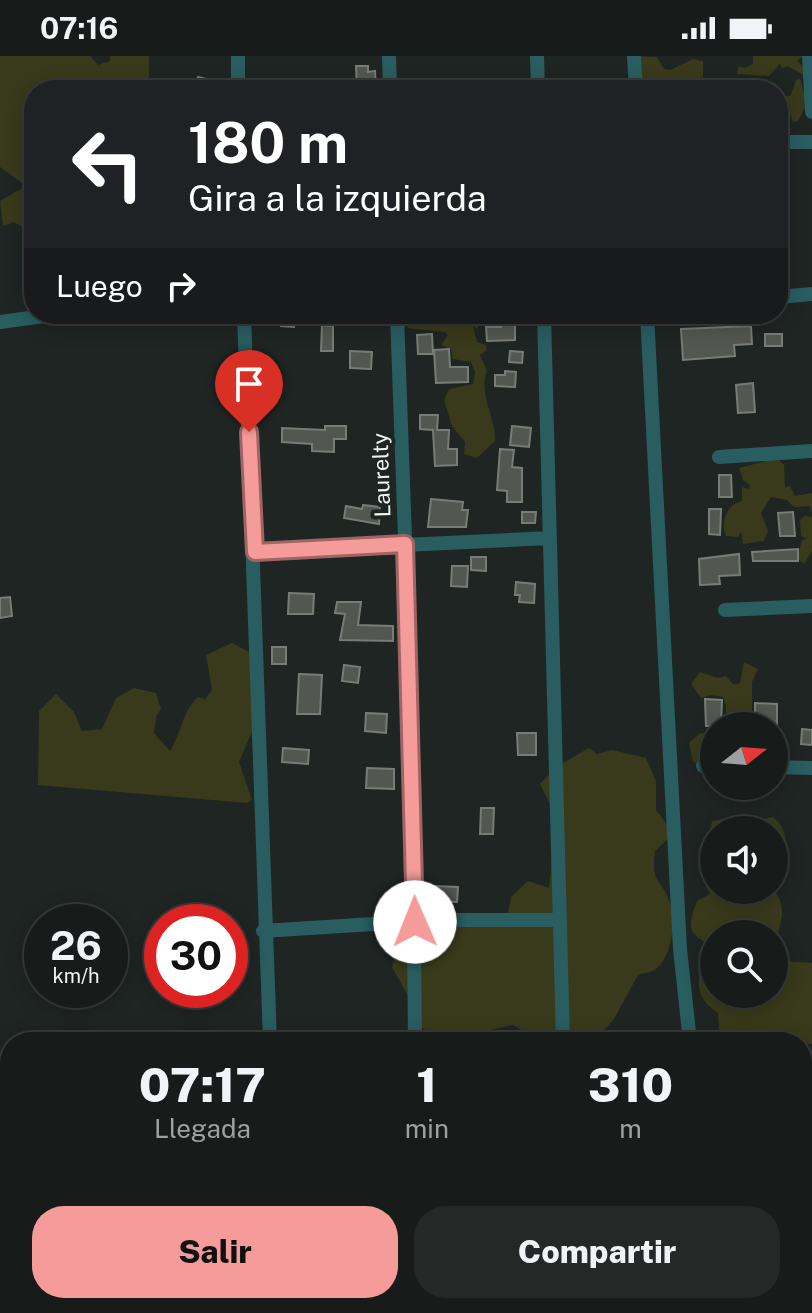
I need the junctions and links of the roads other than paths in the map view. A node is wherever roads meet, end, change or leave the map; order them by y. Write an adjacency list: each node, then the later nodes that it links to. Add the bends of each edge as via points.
1 (238, 56): 6 (street)
2 (389, 56): 7 (street)
3 (537, 56): 8 (street)
4 (634, 56): 9 (street)
5 (809, 56): 10 (street)
6 (238, 80)
7 (390, 80)
8 (538, 80)
9 (635, 80)
10 (812, 112)
11 (788, 142): 12 (street)
12 (812, 142)
13 (812, 294): 14 (street)
14 (788, 296)
15 (24, 319): 16 (street)
16 (0, 322)
17 (244, 324): 25 (street)
18 (397, 324): 24 (street, Laurelty)
19 (544, 324): 23 (street)
20 (648, 324): 36 (street, via 680,949)
21 (812, 451): 22 (street)
22 (719, 457)
23 (550, 538): 24 (street); 30 (street)
24 (405, 544): 25 (street); 31 (street, Laurelty)
25 (255, 552): 32 (street)
26 (812, 606): 27 (street)
27 (725, 610)
28 (788, 767): 29 (street)
29 (812, 768)
30 (560, 920): 31 (street); 35 (street)
31 (415, 922): 32 (street); 34 (street, Laurelty)
32 (263, 931): 33 (street)
33 (269, 1032)
34 (415, 1032)
35 (563, 1032)
36 (689, 1032)

